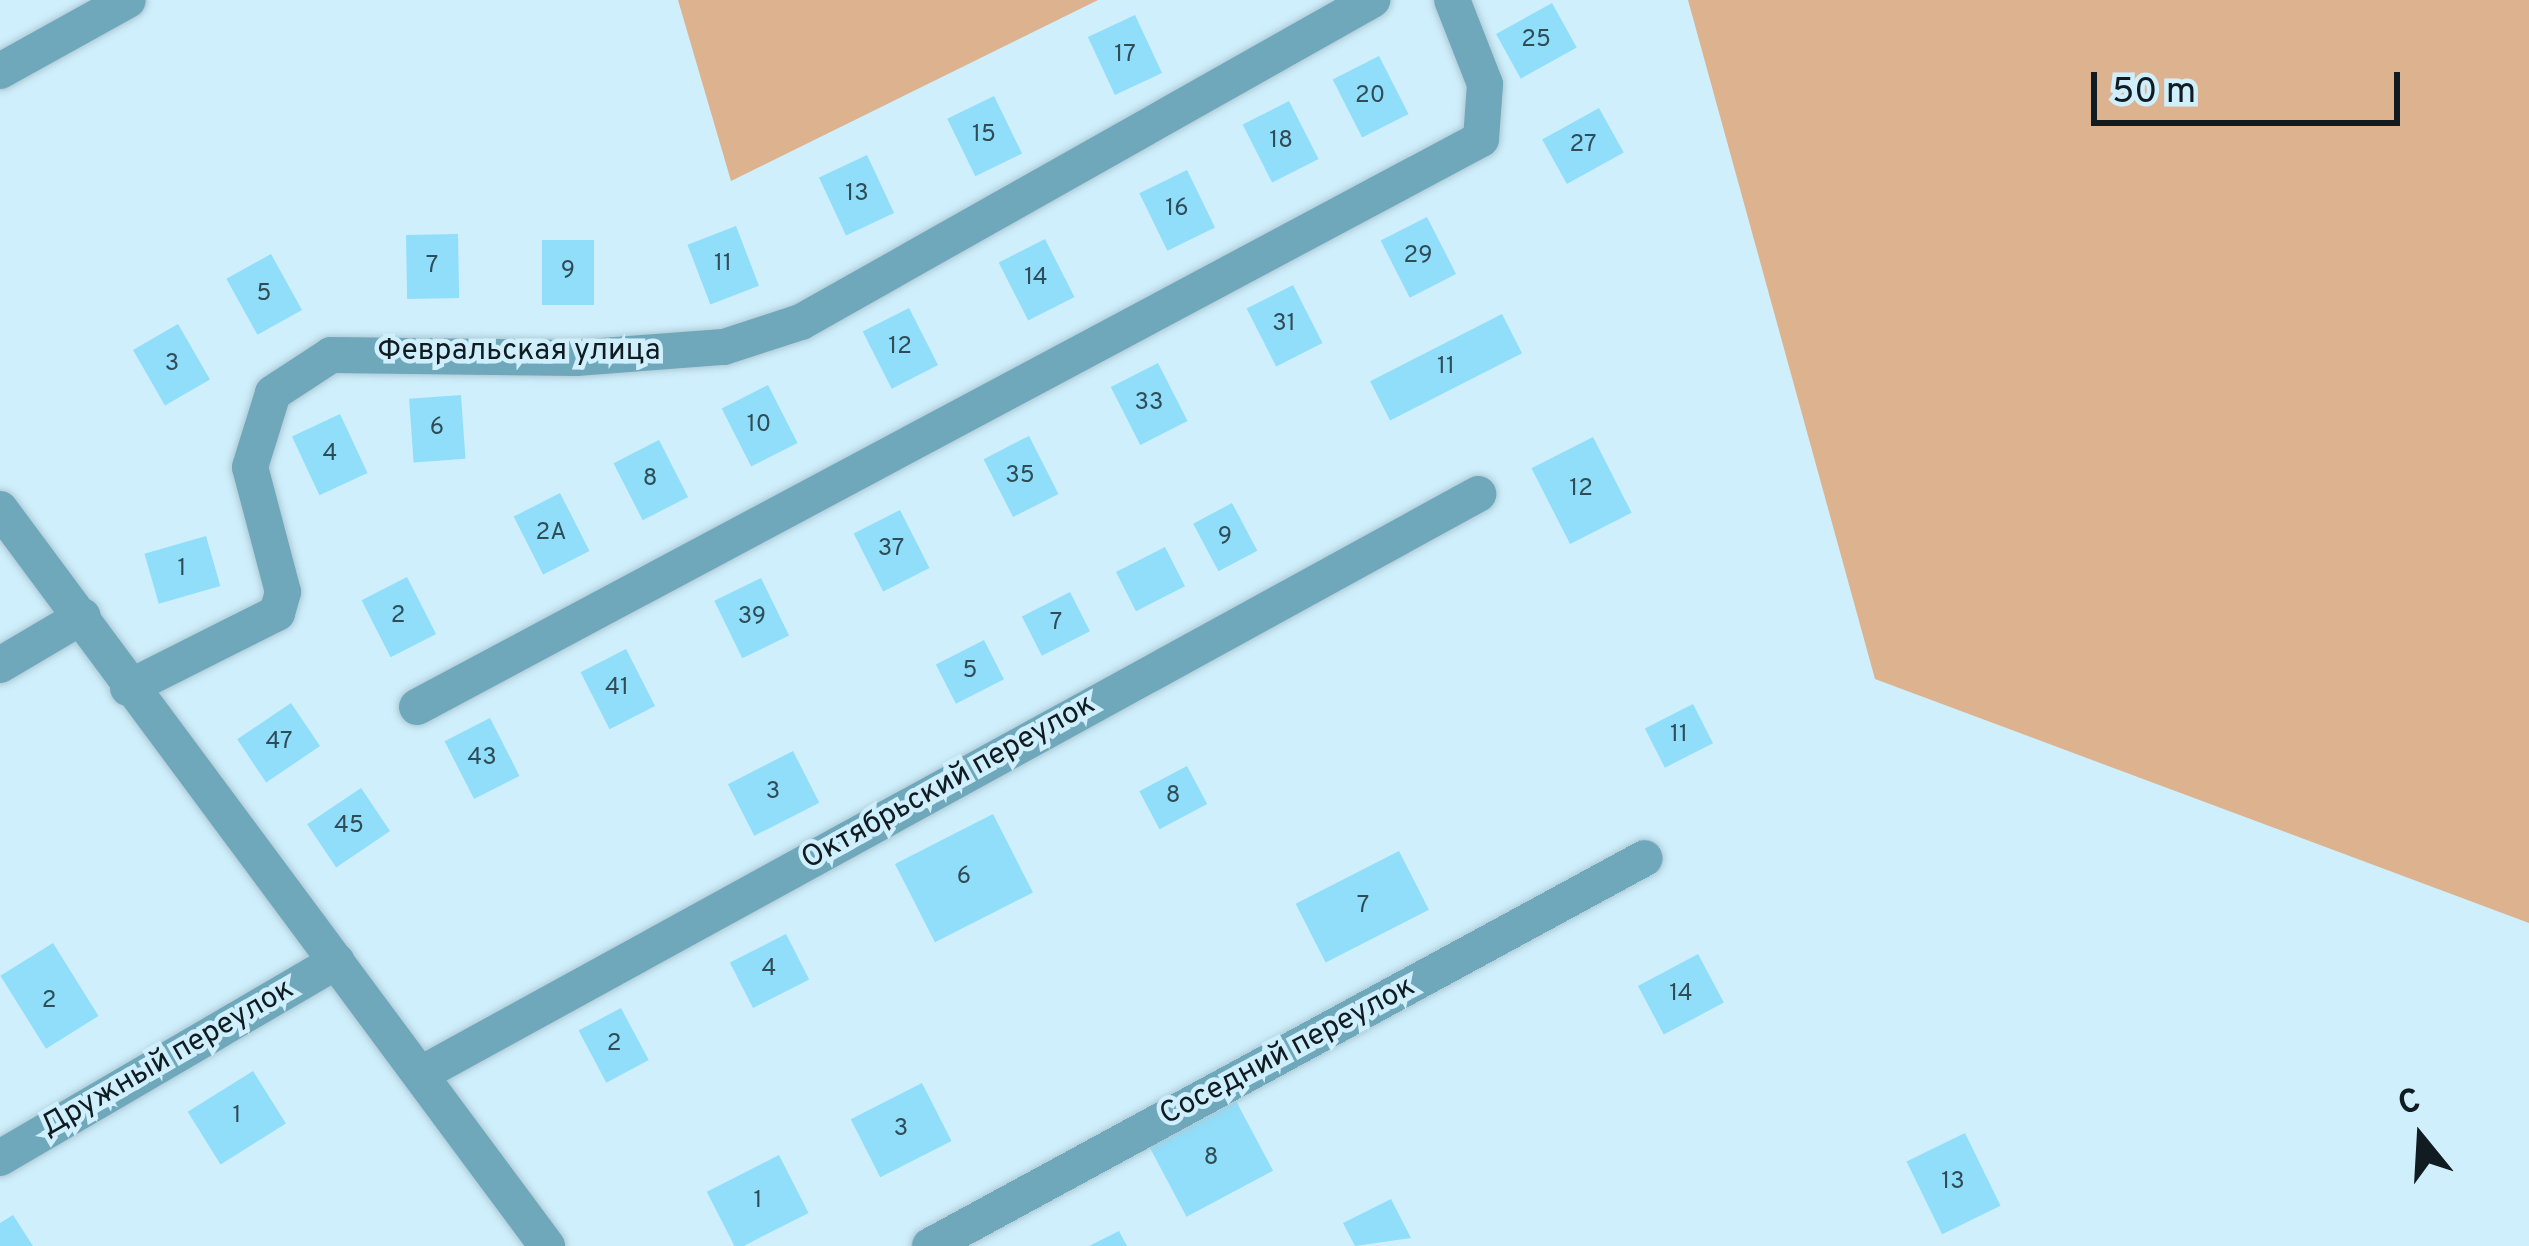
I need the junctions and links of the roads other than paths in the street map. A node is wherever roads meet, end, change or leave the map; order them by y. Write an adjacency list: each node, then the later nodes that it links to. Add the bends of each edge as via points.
1 (128, 0): 4 (street)
2 (1372, 0): 9 (street, Февральская улица, via 801,322 724,347 576,358 331,355 273,393 250,467 283,592 278,613)
3 (1452, 0): 10 (street, via 1485,84 1481,139)
4 (0, 71)
5 (1478, 494): 13 (street, Октябрьский переулок)
6 (0, 508): 7 (street)
7 (83, 616): 8 (street); 9 (street)
8 (0, 665)
9 (128, 688): 12 (street)
10 (417, 707)
11 (1645, 858): 16 (street, Соседний переулок)
12 (337, 961): 13 (street); 14 (street, Дружный переулок)
13 (421, 1074): 15 (street)
14 (0, 1158)
15 (548, 1246)
16 (930, 1246)

